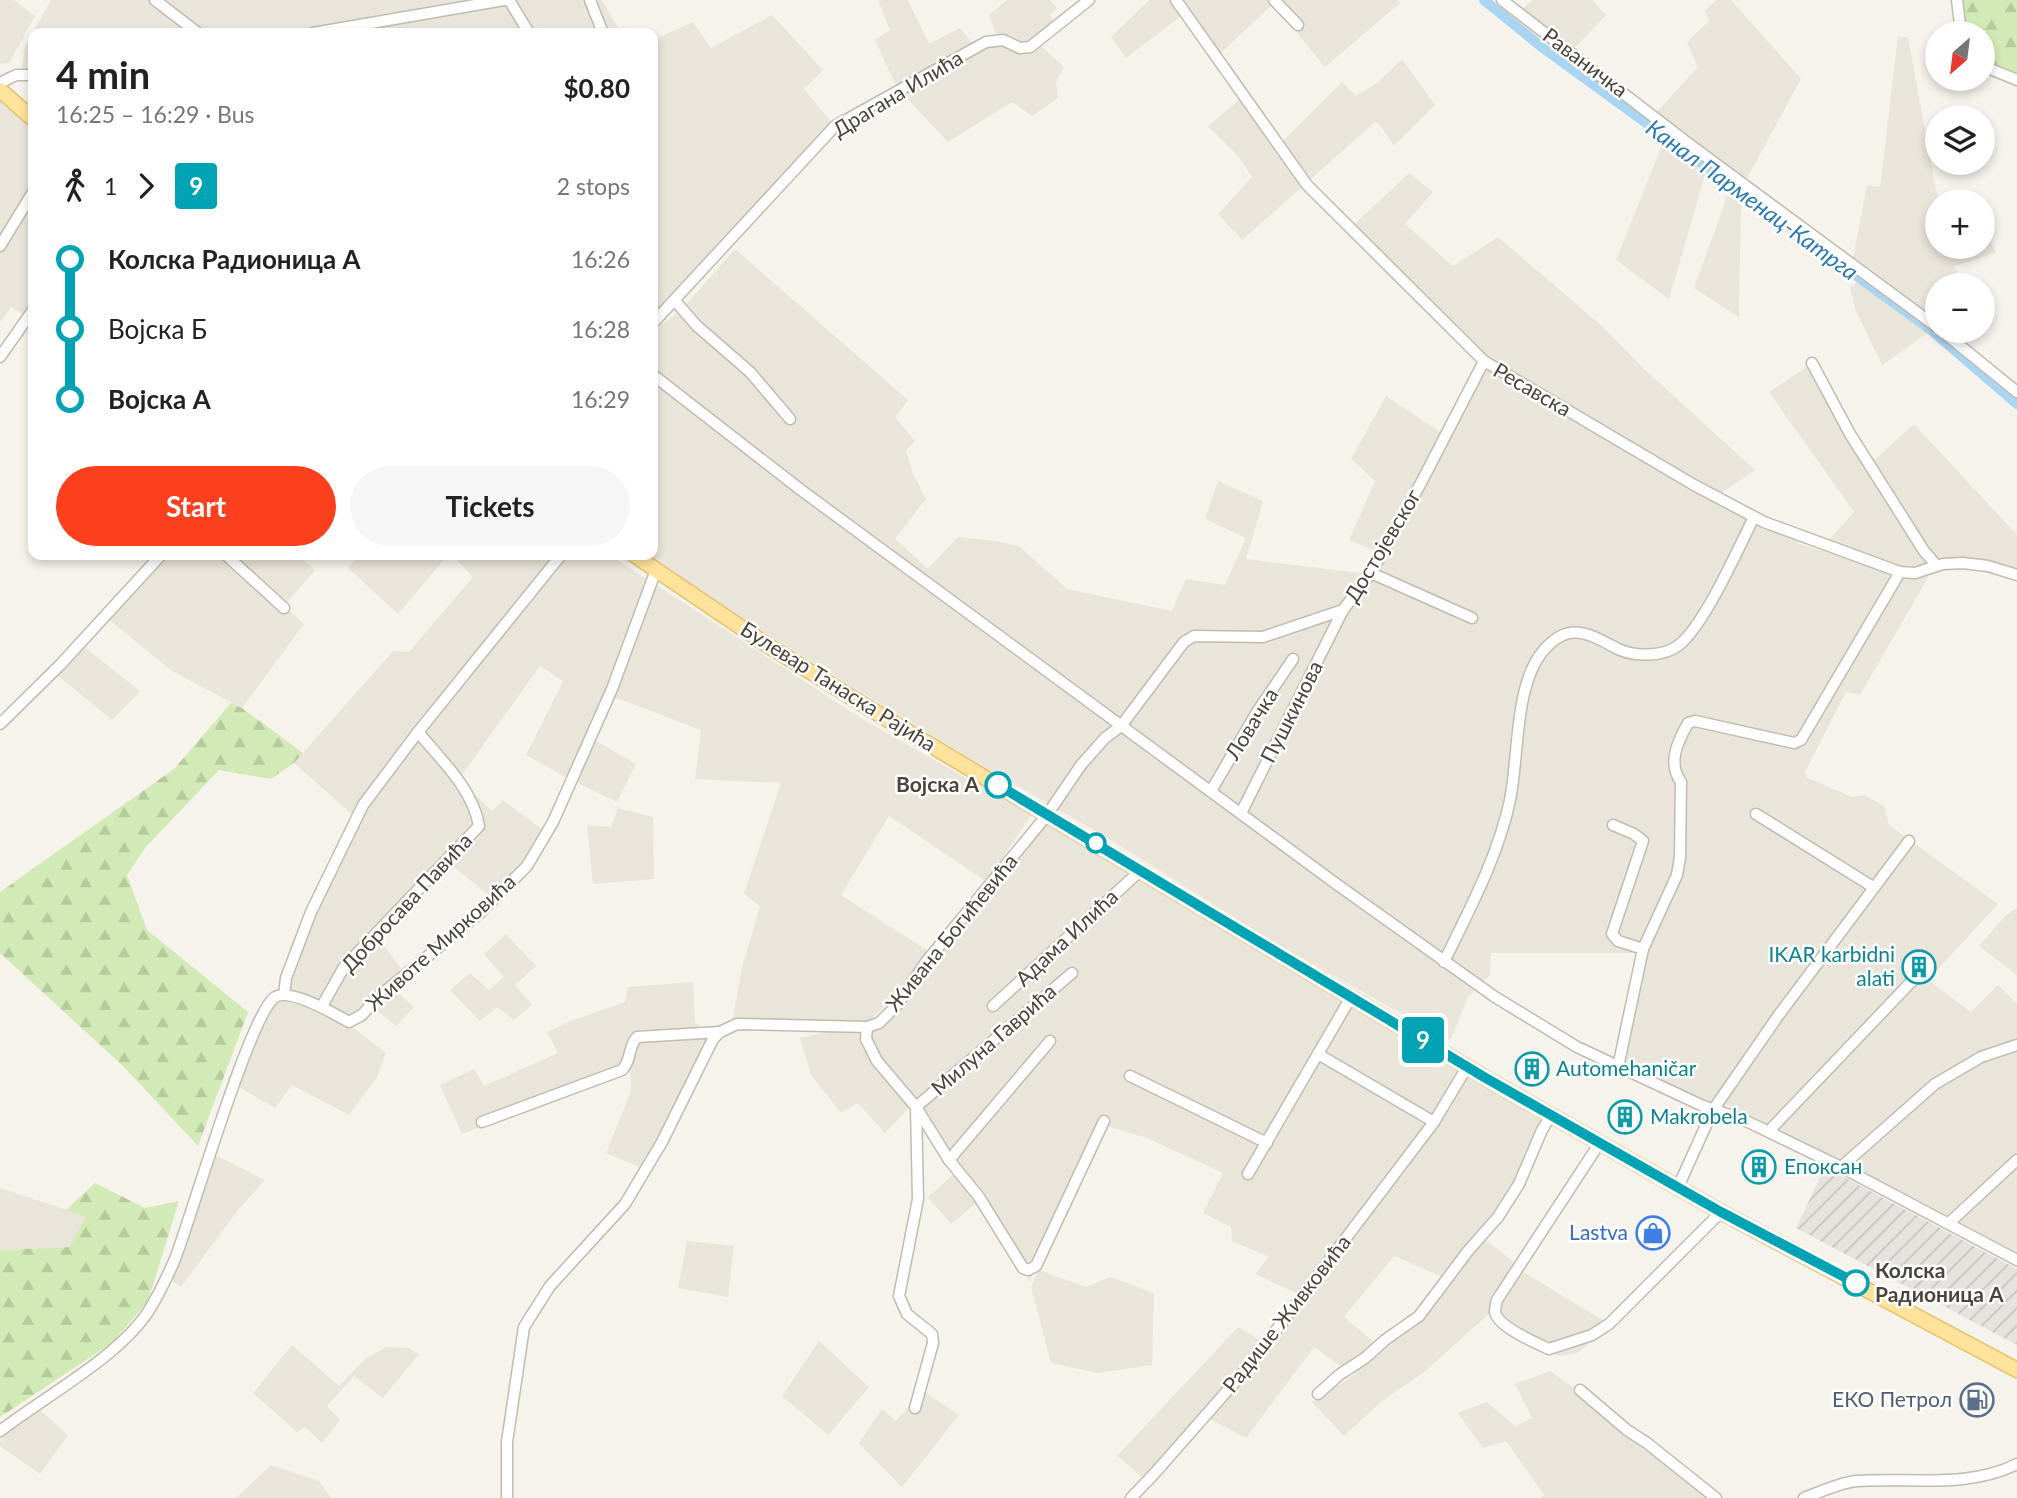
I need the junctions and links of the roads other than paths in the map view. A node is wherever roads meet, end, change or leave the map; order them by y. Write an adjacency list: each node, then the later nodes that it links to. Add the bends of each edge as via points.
1 (155, 0): 12 (street)
2 (506, 0): 9 (street); 14 (street)
3 (590, 0): 15 (street)
4 (1089, 0): 24 (street, Драгана Илића, via 1030,47 1003,40 986,42 835,126)
5 (1274, 0): 11 (street)
6 (1502, 0): 27 (street, Раваничка)
7 (1957, 0): 10 (street)
8 (1178, 1): 30 (street, Ресавска, via 1307,185)
9 (480, 2): 13 (street)
10 (1960, 21)
11 (1298, 25)
12 (191, 28)
13 (340, 28)
14 (526, 28)
15 (601, 28)
16 (1995, 71): 18 (street)
17 (28, 75): 19 (street)
18 (2017, 80)
19 (0, 83)
20 (0, 90): 21 (main road)
21 (28, 115)
22 (28, 200): 23 (street)
23 (0, 246)
24 (675, 301): 26 (street, Драгана Илића); 34 (street, via 750,372)
25 (28, 317): 29 (street)
26 (658, 318)
27 (1925, 318)
28 (1957, 343): 33 (street)
29 (0, 357)
30 (1483, 361): 35 (street, Ресавска); 43 (street, Достојевског)
31 (1812, 363): 40 (street, via 1850,434)
32 (658, 378): 50 (street)
33 (2017, 392)
34 (790, 419)
35 (1754, 517): 42 (street, Ресавска); 61 (street, via 1694,628 1680,645 1648,655 1621,651 1597,636 1572,632 1542,652 1527,681 1510,800 1486,875)
36 (156, 560): 49 (street)
37 (231, 560): 45 (street)
38 (557, 560): 51 (street)
39 (641, 560): 41 (main road, Булевар Танаска Рајића)
40 (1937, 566): 42 (street, Ресавска); 44 (street, Ресавска, via 1963,563)
41 (656, 570): 55 (main road, Булевар Танаска Рајића, via 767,645); 66 (street, Животе Мирковића, via 612,689 553,822 527,866 356,1020 349,1022)
42 (1900, 572): 60 (street, via 1801,740 1794,743 1688,723 1674,760 1681,782 1677,875)
43 (1371, 573): 46 (street, Достојевског); 47 (street)
44 (2017, 575)
45 (284, 608)
46 (1343, 610): 50 (street, Достојевског, via 1263,637 1194,636 1175,652); 53 (street, Пушкинова)
47 (1472, 618)
48 (1293, 659): 52 (street, Ловачка)
49 (0, 724)
50 (1121, 726): 52 (street); 55 (street, Достојевског, via 1081,765)
51 (418, 732): 64 (street, via 363,805 311,912); 66 (street, Добросава Павића, via 464,789 479,826 344,967)
52 (1211, 791): 53 (street)
53 (1241, 813): 61 (street)
54 (1756, 814): 59 (street)
55 (1047, 815): 58 (main road, Булевар Танаска Рајића); 68 (street, Живана Богићевића, via 926,962 897,1005 879,1023)
56 (1613, 825): 60 (street, via 1643,841 1612,934 1618,941)
57 (1909, 841): 59 (street)
58 (1141, 870): 65 (main road, Булевар Танаска Рајића); 67 (street, Адама Илића)
59 (1873, 887): 77 (street)
60 (1643, 949): 74 (street)
61 (1444, 962): 74 (street, via 1558,1035)
62 (1072, 973): 76 (street, Милуна Гаврића)
63 (1912, 981): 82 (street)
64 (284, 995): 66 (street, Животе Мирковића); 97 (street, via 267,1006 243,1058 174,1261 150,1309 115,1348)
65 (1352, 997): 72 (street); 73 (main road, Булевар Танаска Рајића)
66 (322, 1006)
67 (993, 1006)
68 (867, 1027): 69 (street, Живана Богићевића, via 737,1024); 76 (street, Милуна Гаврића, via 866,1039 877,1061)
69 (720, 1031): 80 (street, Живана Богићевића, via 638,1037 622,1070); 99 (street, via 625,1204 550,1286 524,1327 507,1442)
70 (1050, 1041): 85 (street, Милуна Гаврића)
71 (2017, 1045): 87 (street, via 1981,1057 1935,1084)
72 (1318, 1054): 81 (street); 83 (street)
73 (1467, 1067): 78 (main road, Булевар Танаска Рајића); 81 (street, Радише Живковића)
74 (1618, 1067): 77 (street)
75 (1130, 1076): 83 (street)
76 (916, 1107): 85 (street, Милуна Гаврића); 96 (street, Милуна Гаврића, via 918,1199 899,1296 907,1314 932,1334 933,1343)
77 (1713, 1110): 82 (street); 89 (street)
78 (1551, 1115): 84 (main road, Булевар Танаска Рајића); 95 (street, via 1505,1206 1419,1317)
79 (1104, 1121): 85 (street, Милуна Гаврића, via 1033,1269 1023,1268 979,1197)
80 (482, 1122)
81 (1434, 1122): 101 (street, Радише Живковића, via 1249,1366)
82 (1769, 1131): 87 (street)
83 (1267, 1143): 88 (street)
84 (1600, 1144): 89 (main road, Булевар Танаска Рајића); 90 (street, via 1497,1300 1498,1318 1515,1332 1549,1349 1592,1335 1609,1324)
85 (949, 1160)
86 (2017, 1160): 91 (street)
87 (1842, 1167): 91 (street)
88 (1248, 1174)
89 (1678, 1187): 90 (main road, Булевар Танаска Рајића)
90 (1721, 1212): 93 (main road, Булевар Танаска Рајића)
91 (1949, 1223): 92 (street)
92 (2017, 1260)
93 (2017, 1370)
94 (1580, 1390): 102 (street)
95 (1318, 1394)
96 (915, 1408)
97 (0, 1431)
98 (2017, 1464): 103 (street, via 1972,1479 1852,1482)
99 (508, 1493): 100 (street)
100 (516, 1498)
101 (1130, 1498)
102 (1716, 1498)
103 (1804, 1498)

